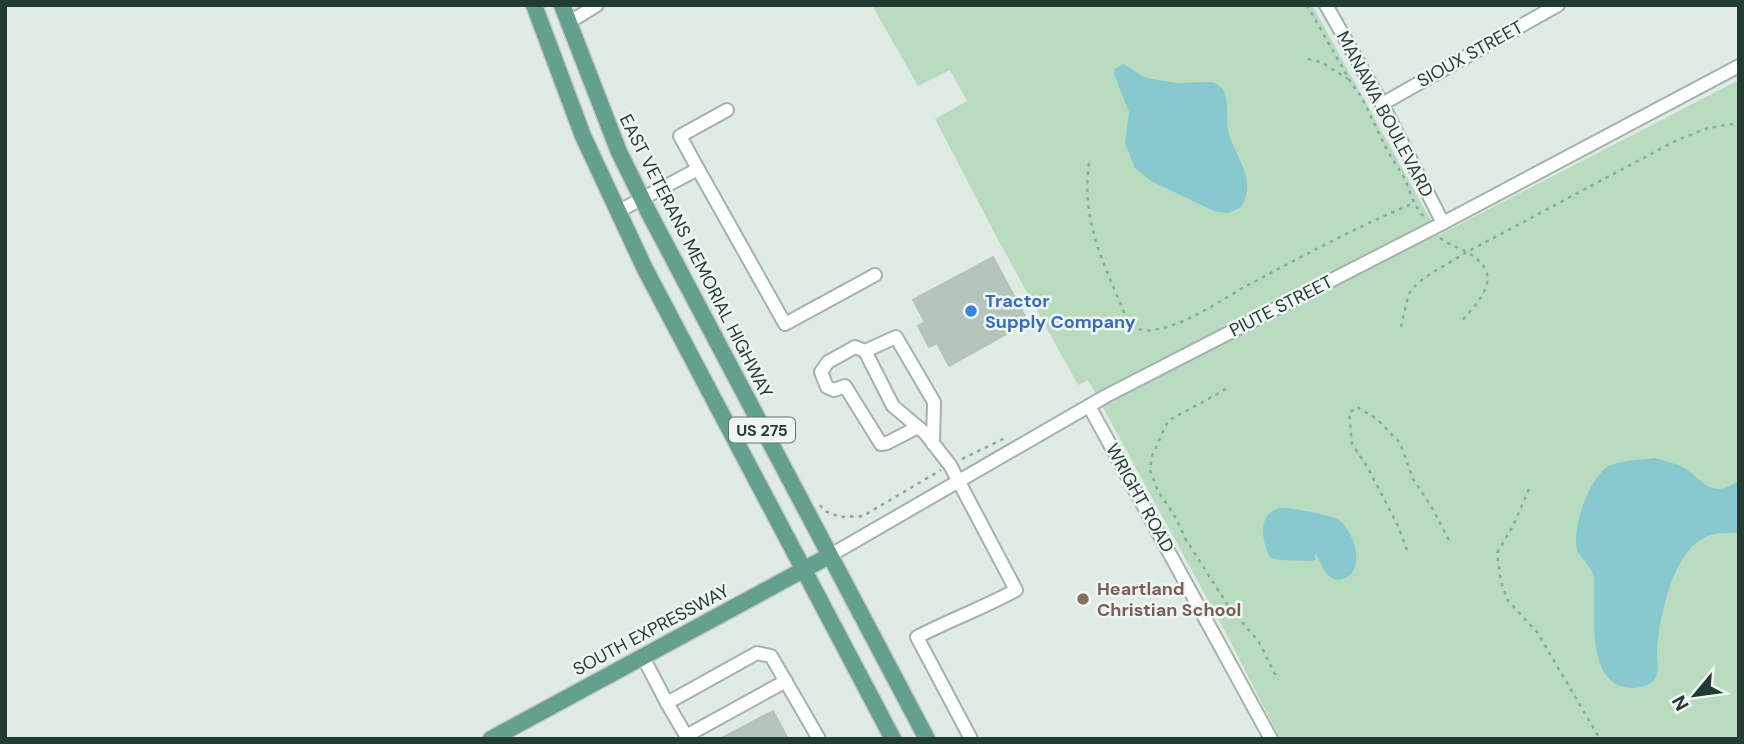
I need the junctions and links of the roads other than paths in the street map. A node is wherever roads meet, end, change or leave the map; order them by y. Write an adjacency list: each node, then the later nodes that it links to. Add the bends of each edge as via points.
1 (534, 5): 12 (main road, US 275)
2 (562, 5): 6 (main road, EAST VETERANS MEMORIAL HIGHWAY / US 275)
3 (597, 5): 6 (street)
4 (1326, 5): 8 (street, MANAWA BOULEVARD)
5 (1558, 5): 8 (street, SIOUX STREET)
6 (568, 23): 11 (main road, EAST VETERANS MEMORIAL HIGHWAY / US 275)
7 (1739, 65): 13 (street, PIUTE STREET)
8 (1382, 104): 13 (street, MANAWA BOULEVARD)
9 (727, 110): 10 (street, via 680,136)
10 (698, 169): 11 (street); 14 (street, via 785,324)
11 (642, 200): 12 (street); 20 (main road, EAST VETERANS MEMORIAL HIGHWAY / US 275)
12 (617, 212): 21 (main road, US 275)
13 (1443, 223): 16 (street, PIUTE STREET)
14 (875, 275)
15 (865, 351): 17 (street, via 893,406); 17 (street, via 855,347 828,362 821,372 827,387 845,386 881,443); 18 (street, via 896,337 934,402)
16 (1089, 406): 19 (street, PIUTE STREET); 31 (street, WRIGHT ROAD)
17 (918, 427): 18 (street)
18 (933, 444): 19 (street)
19 (957, 481): 20 (street, PIUTE STREET); 30 (street, via 1016,590 917,637)
20 (828, 556): 21 (main road, SOUTH EXPRESSWAY); 29 (main road, US 275)
21 (803, 570): 22 (main road, SOUTH EXPRESSWAY); 28 (main road, US 275)
22 (643, 657): 24 (street); 26 (main road, SOUTH EXPRESSWAY)
23 (786, 681): 24 (street, via 771,656 757,653); 25 (street); 27 (street)
24 (667, 703): 25 (street)
25 (687, 737)
26 (491, 739)
27 (819, 739)
28 (893, 739)
29 (927, 739)
30 (971, 739)
31 (1271, 739)

